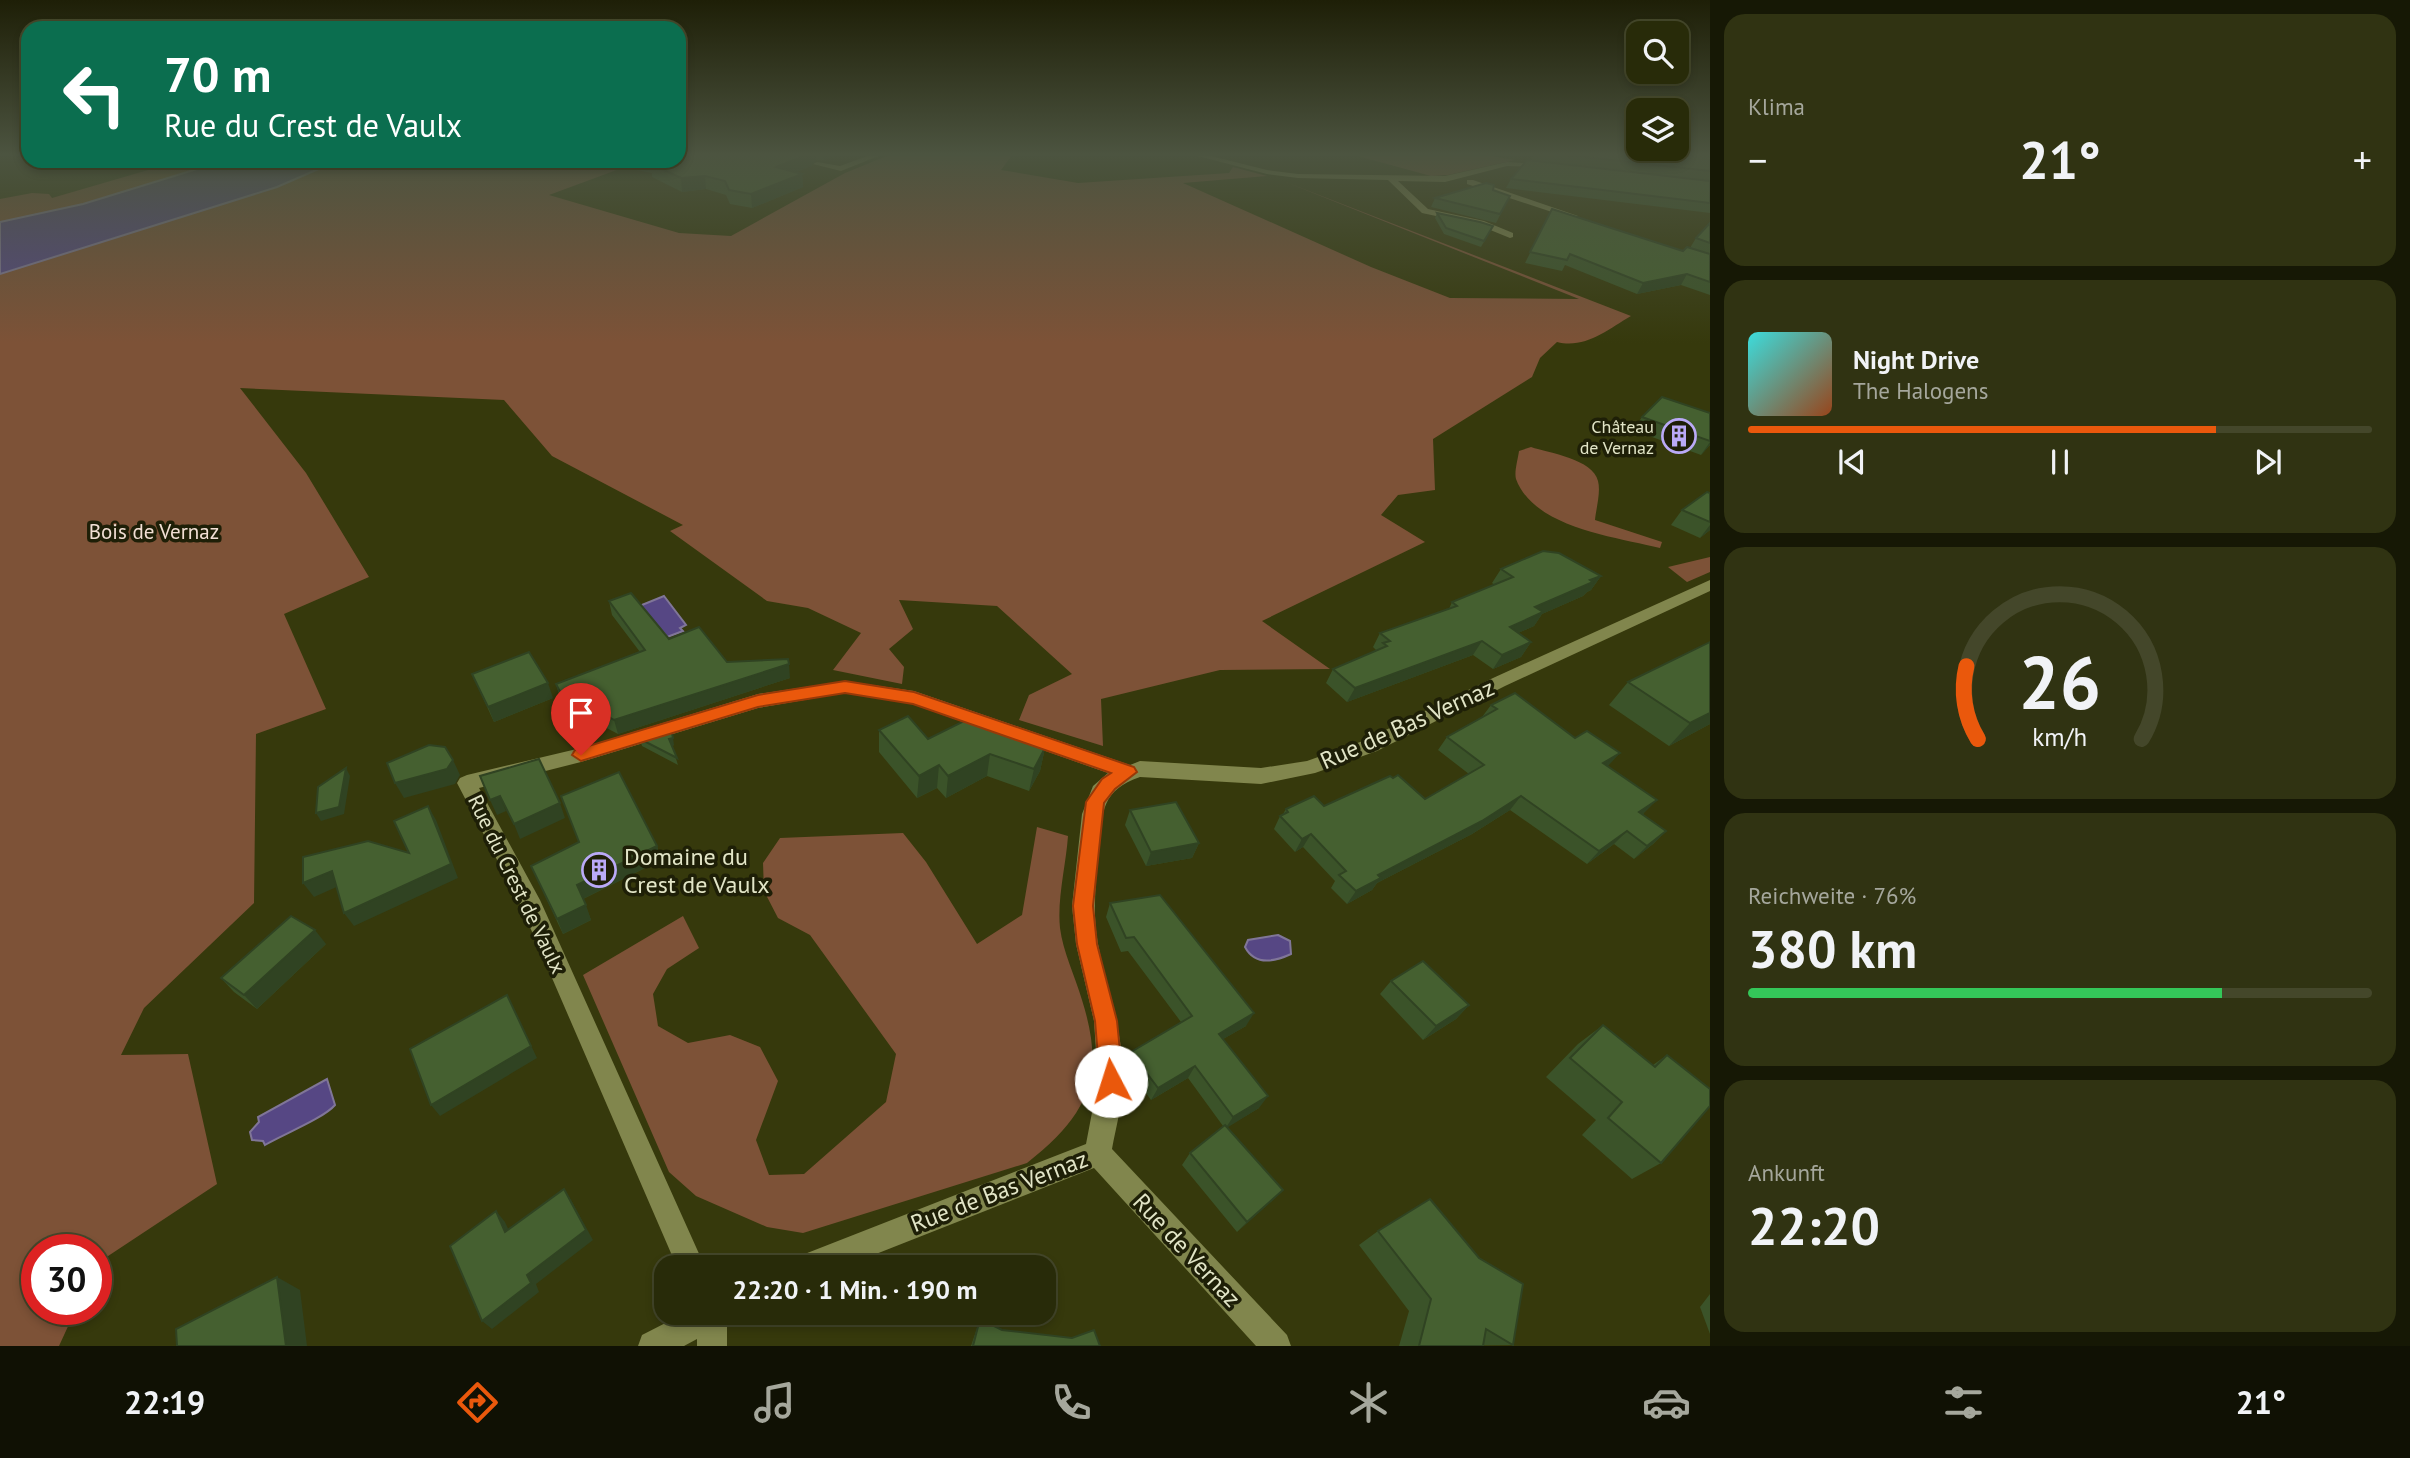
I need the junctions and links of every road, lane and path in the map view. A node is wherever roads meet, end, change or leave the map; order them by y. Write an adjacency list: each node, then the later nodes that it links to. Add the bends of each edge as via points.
1 (1457, 218): 4 (street)
2 (1577, 218): 3 (street)
3 (1590, 222)
4 (1510, 234)
5 (1710, 585): 6 (street, Rue de Bas Vernaz, via 1370,746 1308,768 1261,776 1173,769)
6 (1128, 772): 7 (street, Rue de Bas Vernaz, via 1109,784 1095,802 1083,906 1087,944 1106,1021 1111,1081); 8 (street, Rue du Crest de Vaulx, via 914,698 845,687 758,701 581,755 467,783 529,900)
7 (1098, 1153): 9 (street, Rue de Bas Vernaz); 14 (street, Rue de Vernaz)
8 (686, 1255)
9 (838, 1255)
10 (693, 1325): 12 (street)
11 (713, 1325): 13 (street)
12 (653, 1346)
13 (712, 1346)
14 (1276, 1346)

